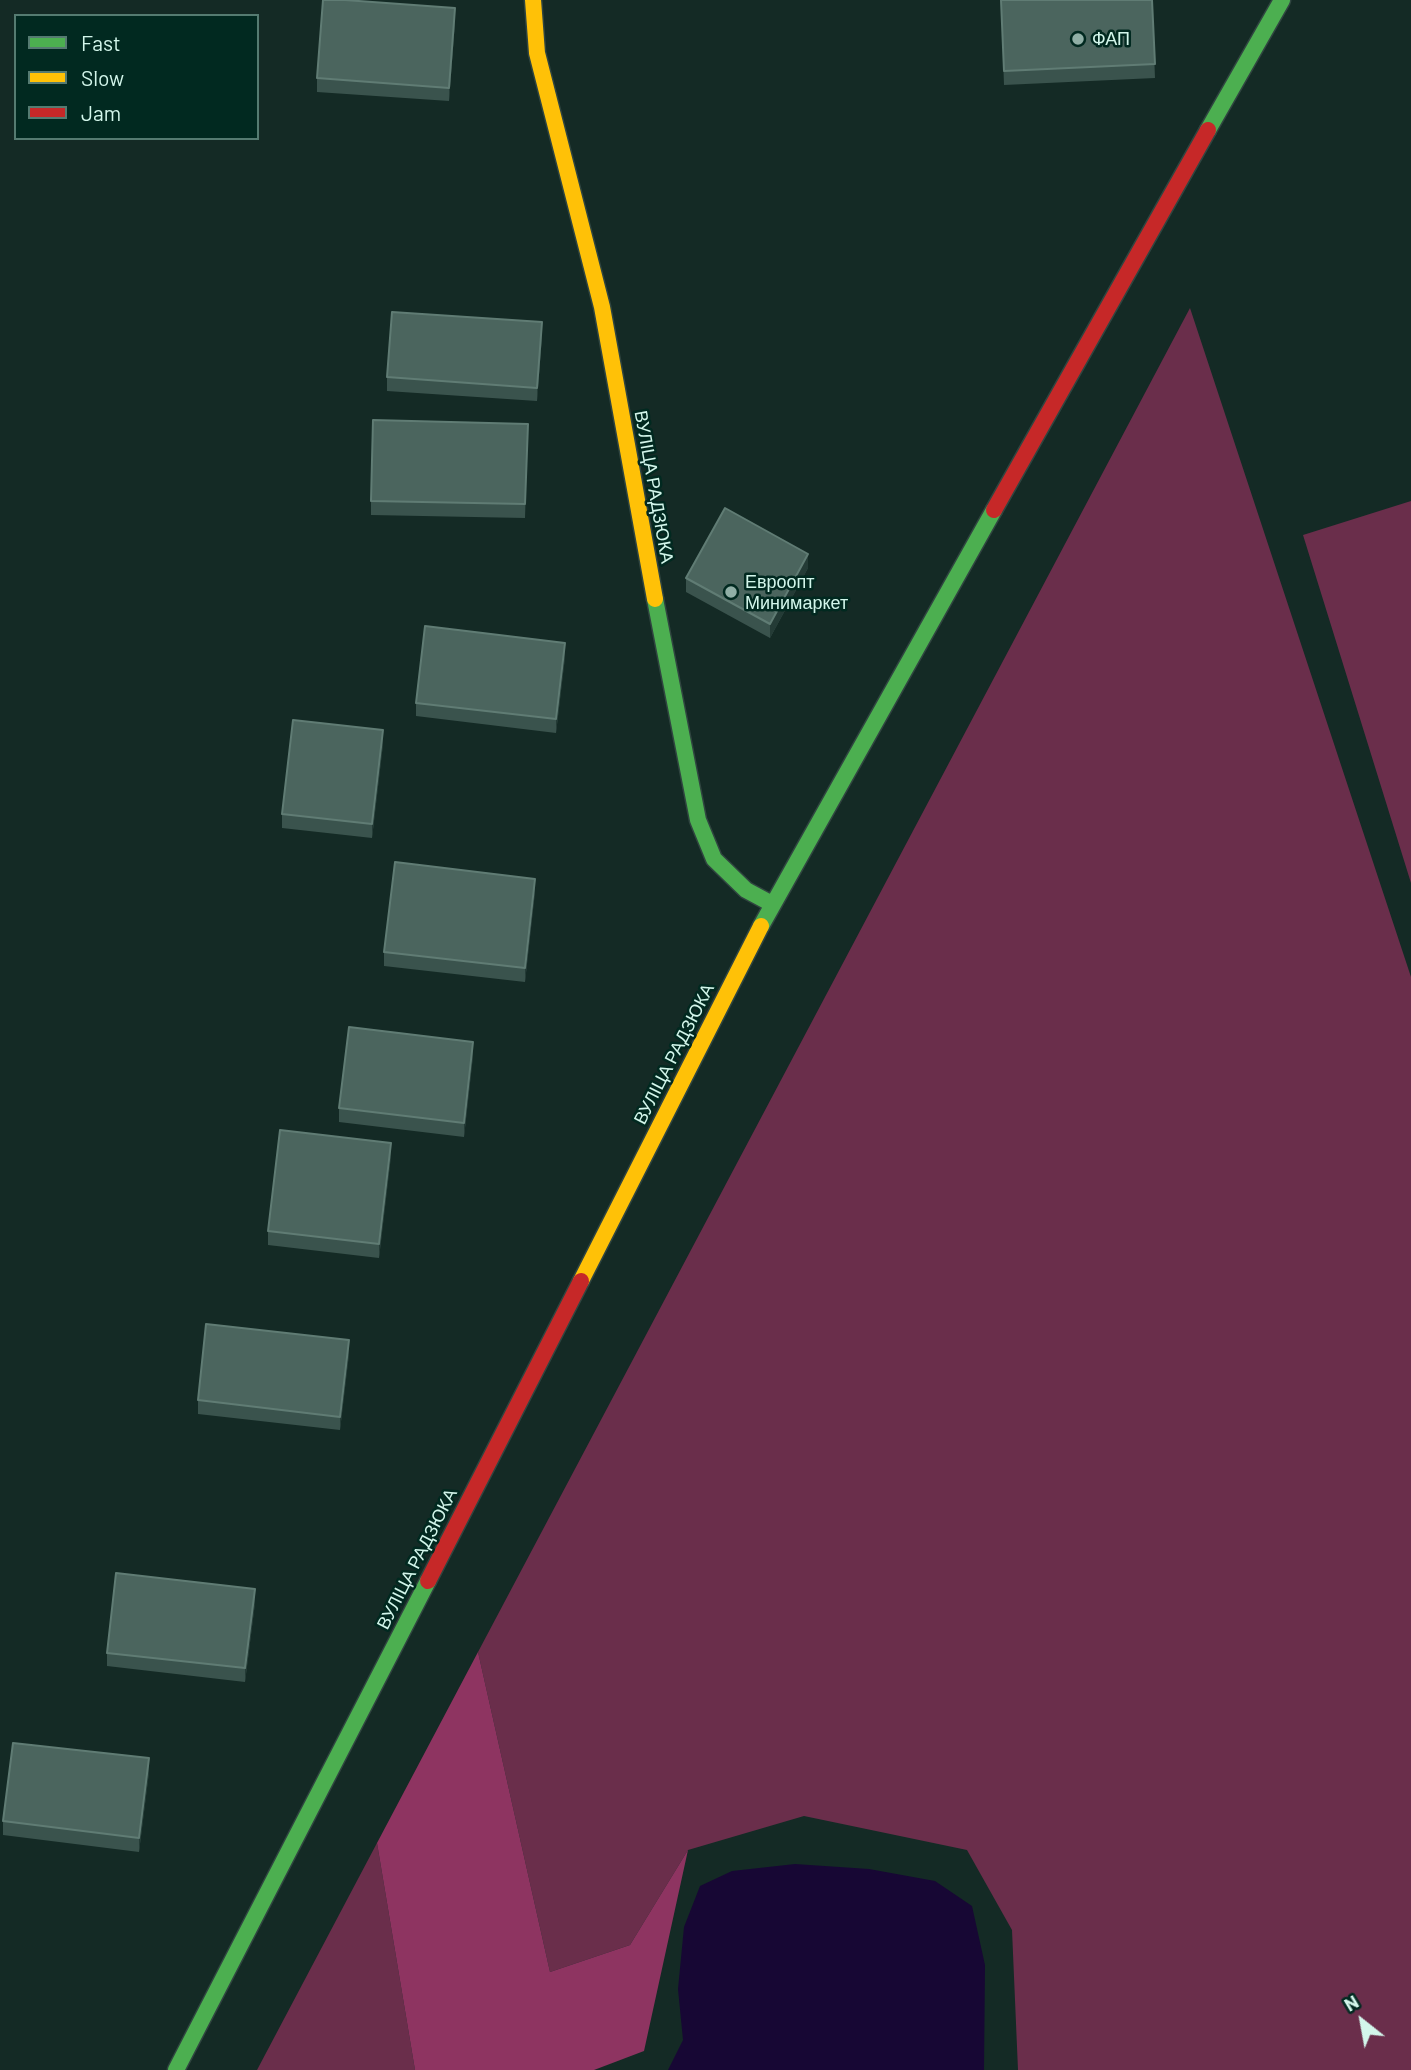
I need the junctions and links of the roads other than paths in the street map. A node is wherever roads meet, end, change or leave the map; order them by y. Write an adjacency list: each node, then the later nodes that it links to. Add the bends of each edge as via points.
1 (533, 0): 3 (main road, ВУЛІЦА РАДЗЮКА, via 537,52 602,307 698,820 714,859 746,890)
2 (1282, 0): 3 (main road)
3 (772, 904): 4 (main road, ВУЛІЦА РАДЗЮКА)
4 (176, 2070)

